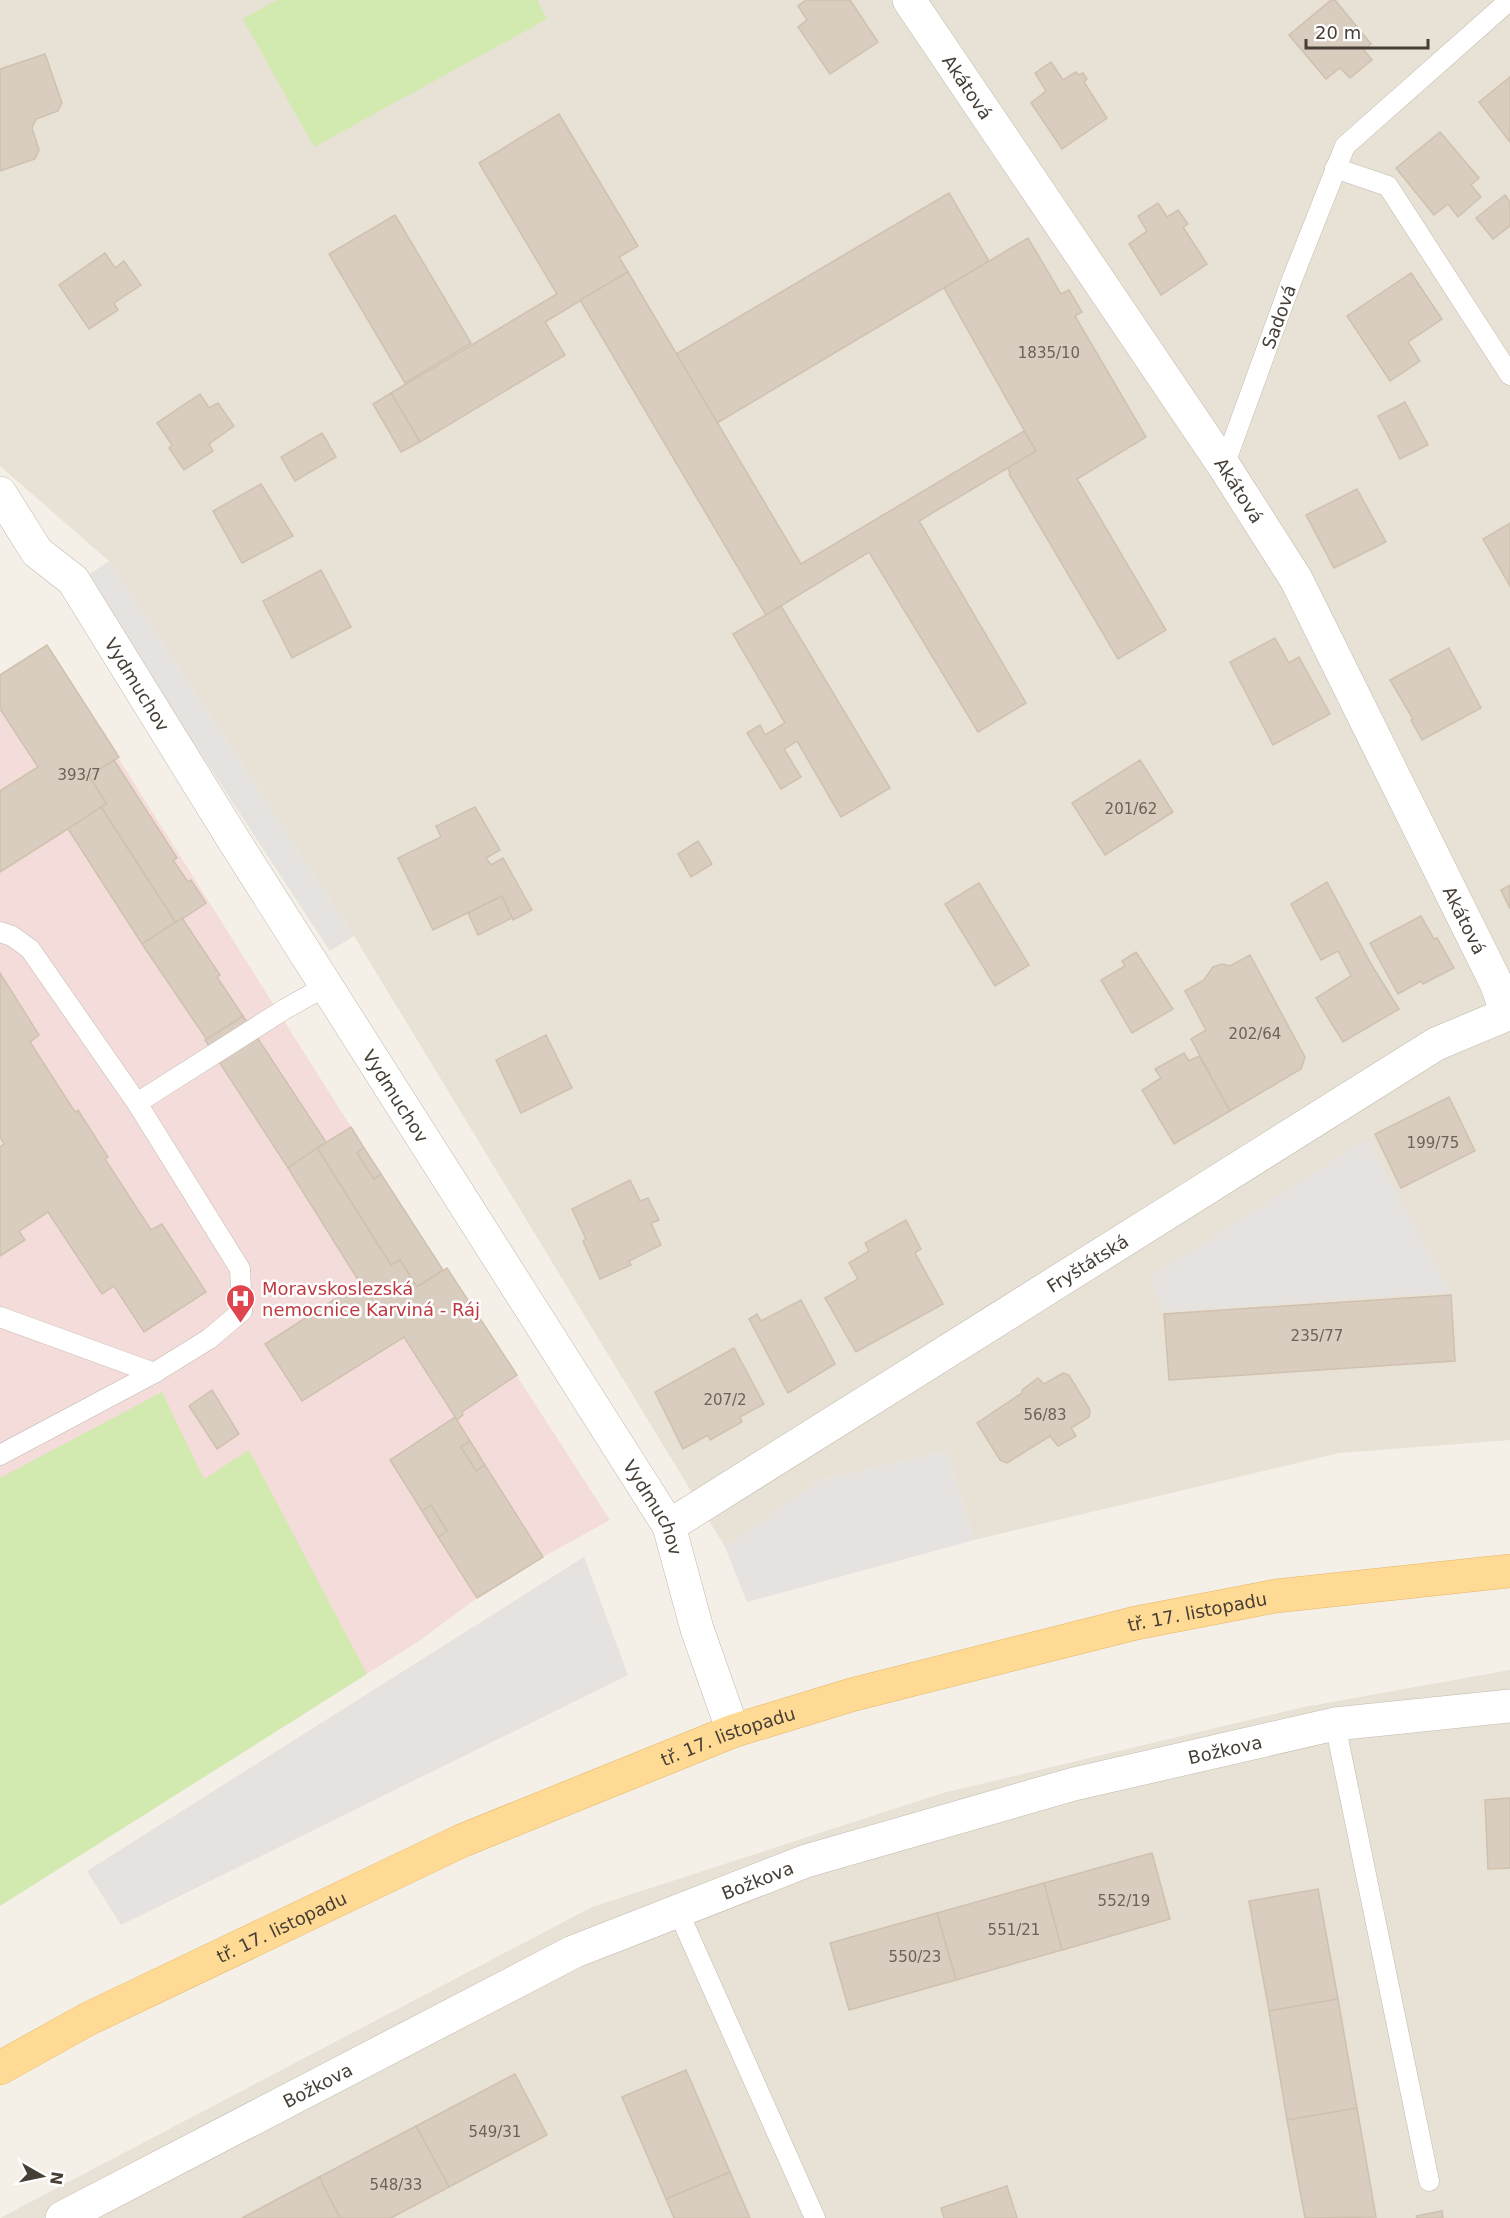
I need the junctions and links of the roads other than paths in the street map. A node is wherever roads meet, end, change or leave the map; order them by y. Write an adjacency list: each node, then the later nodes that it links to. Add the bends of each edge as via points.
1 (909, 0): 5 (street, Akátová)
2 (1510, 0): 3 (lane, Sadová, via 1345,146)
3 (1335, 168): 4 (lane, via 1388,186); 5 (lane, Sadová)
4 (1510, 375)
5 (1224, 466): 9 (street, Akátová, via 1296,579)
6 (0, 493): 8 (street, Vydmuchov, via 37,552 73,580)
7 (0, 933): 10 (lane, via 30,949)
8 (326, 986): 10 (lane); 14 (street, Vydmuchov)
9 (1509, 1014): 14 (street, Fryštátská, via 1436,1044)
10 (137, 1103): 12 (lane, via 240,1269 242,1311 209,1339)
11 (0, 1317): 12 (lane)
12 (154, 1373): 13 (lane)
13 (0, 1455)
14 (669, 1526): 18 (street, Vydmuchov, via 697,1629)
15 (1510, 1571): 18 (main road, tř. 17. listopadu, via 1276,1596 1136,1623 851,1695)
16 (1510, 1706): 17 (street, Božkova)
17 (1335, 1724): 19 (street, Božkova, via 1074,1784 806,1860); 21 (lane)
18 (733, 1731): 20 (main road, tř. 17. listopadu, via 461,1841 88,2019)
19 (678, 1911): 22 (street, Božkova, via 573,1952); 24 (lane)
20 (0, 2068)
21 (1429, 2181)
22 (109, 2207): 23 (street, Božkova)
23 (62, 2218)
24 (815, 2218)

